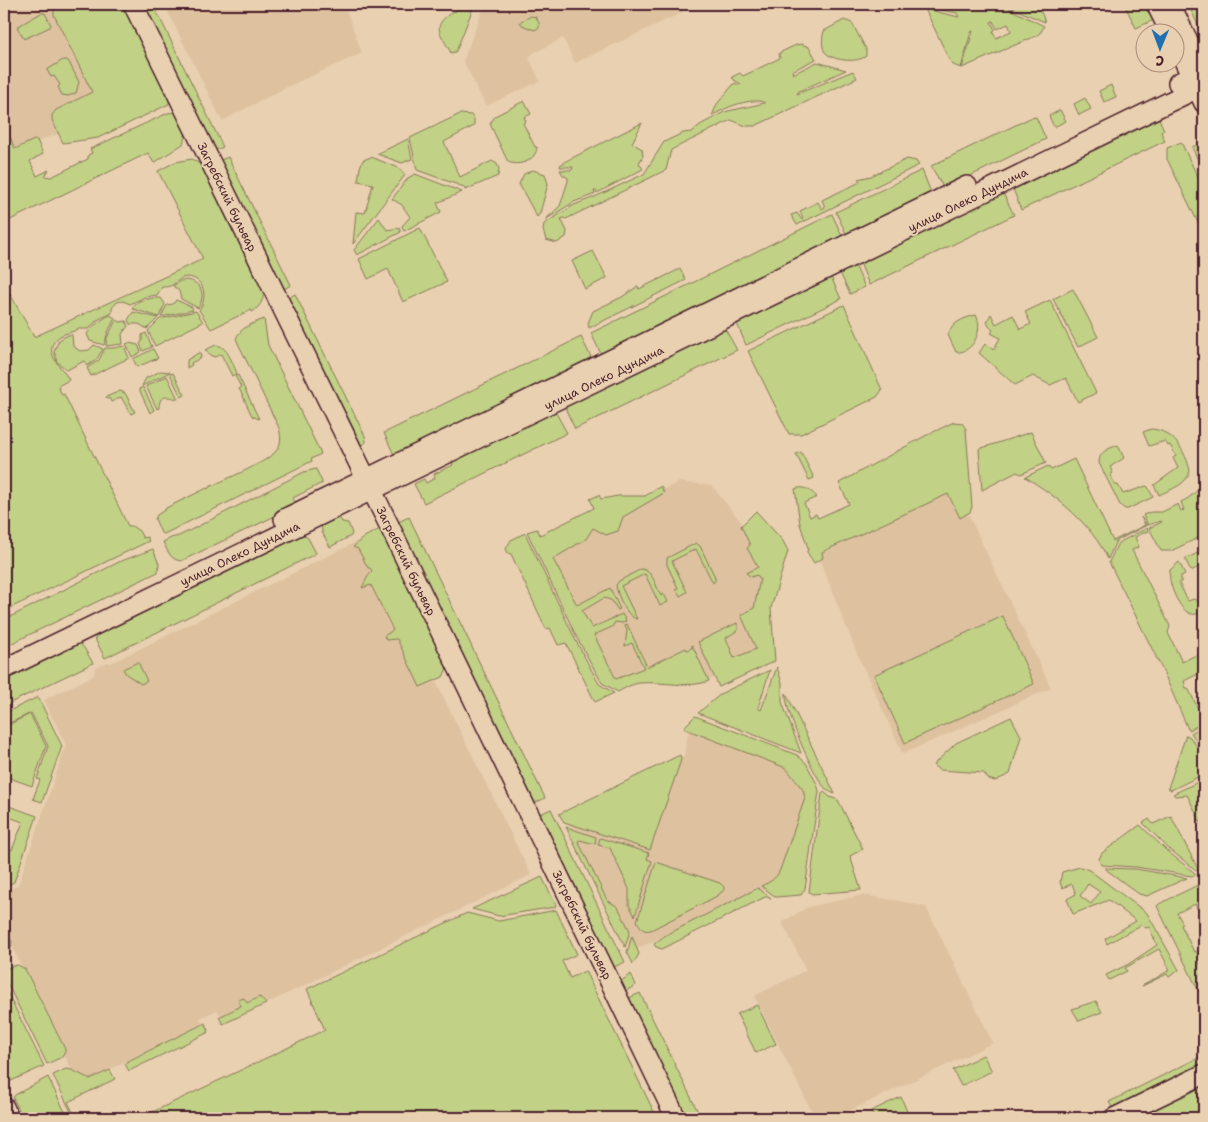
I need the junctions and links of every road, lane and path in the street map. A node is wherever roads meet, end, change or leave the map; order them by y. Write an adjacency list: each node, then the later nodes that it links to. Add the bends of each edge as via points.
1 (133, 4): 7 (street, Загребский бульвар)
2 (1156, 4): 4 (street)
3 (1170, 4): 6 (street)
4 (1165, 22)
5 (1186, 59): 6 (street)
6 (1201, 81): 7 (street, улица Олеко Дундича)
7 (369, 485): 8 (street, улица Олеко Дундича); 9 (street, улица Олеко Дундича); 13 (street, Загребский бульвар)
8 (4, 655)
9 (4, 669)
10 (1204, 1074): 14 (street)
11 (4, 1107): 12 (street)
12 (9, 1118)
13 (676, 1118)
14 (1114, 1118)

